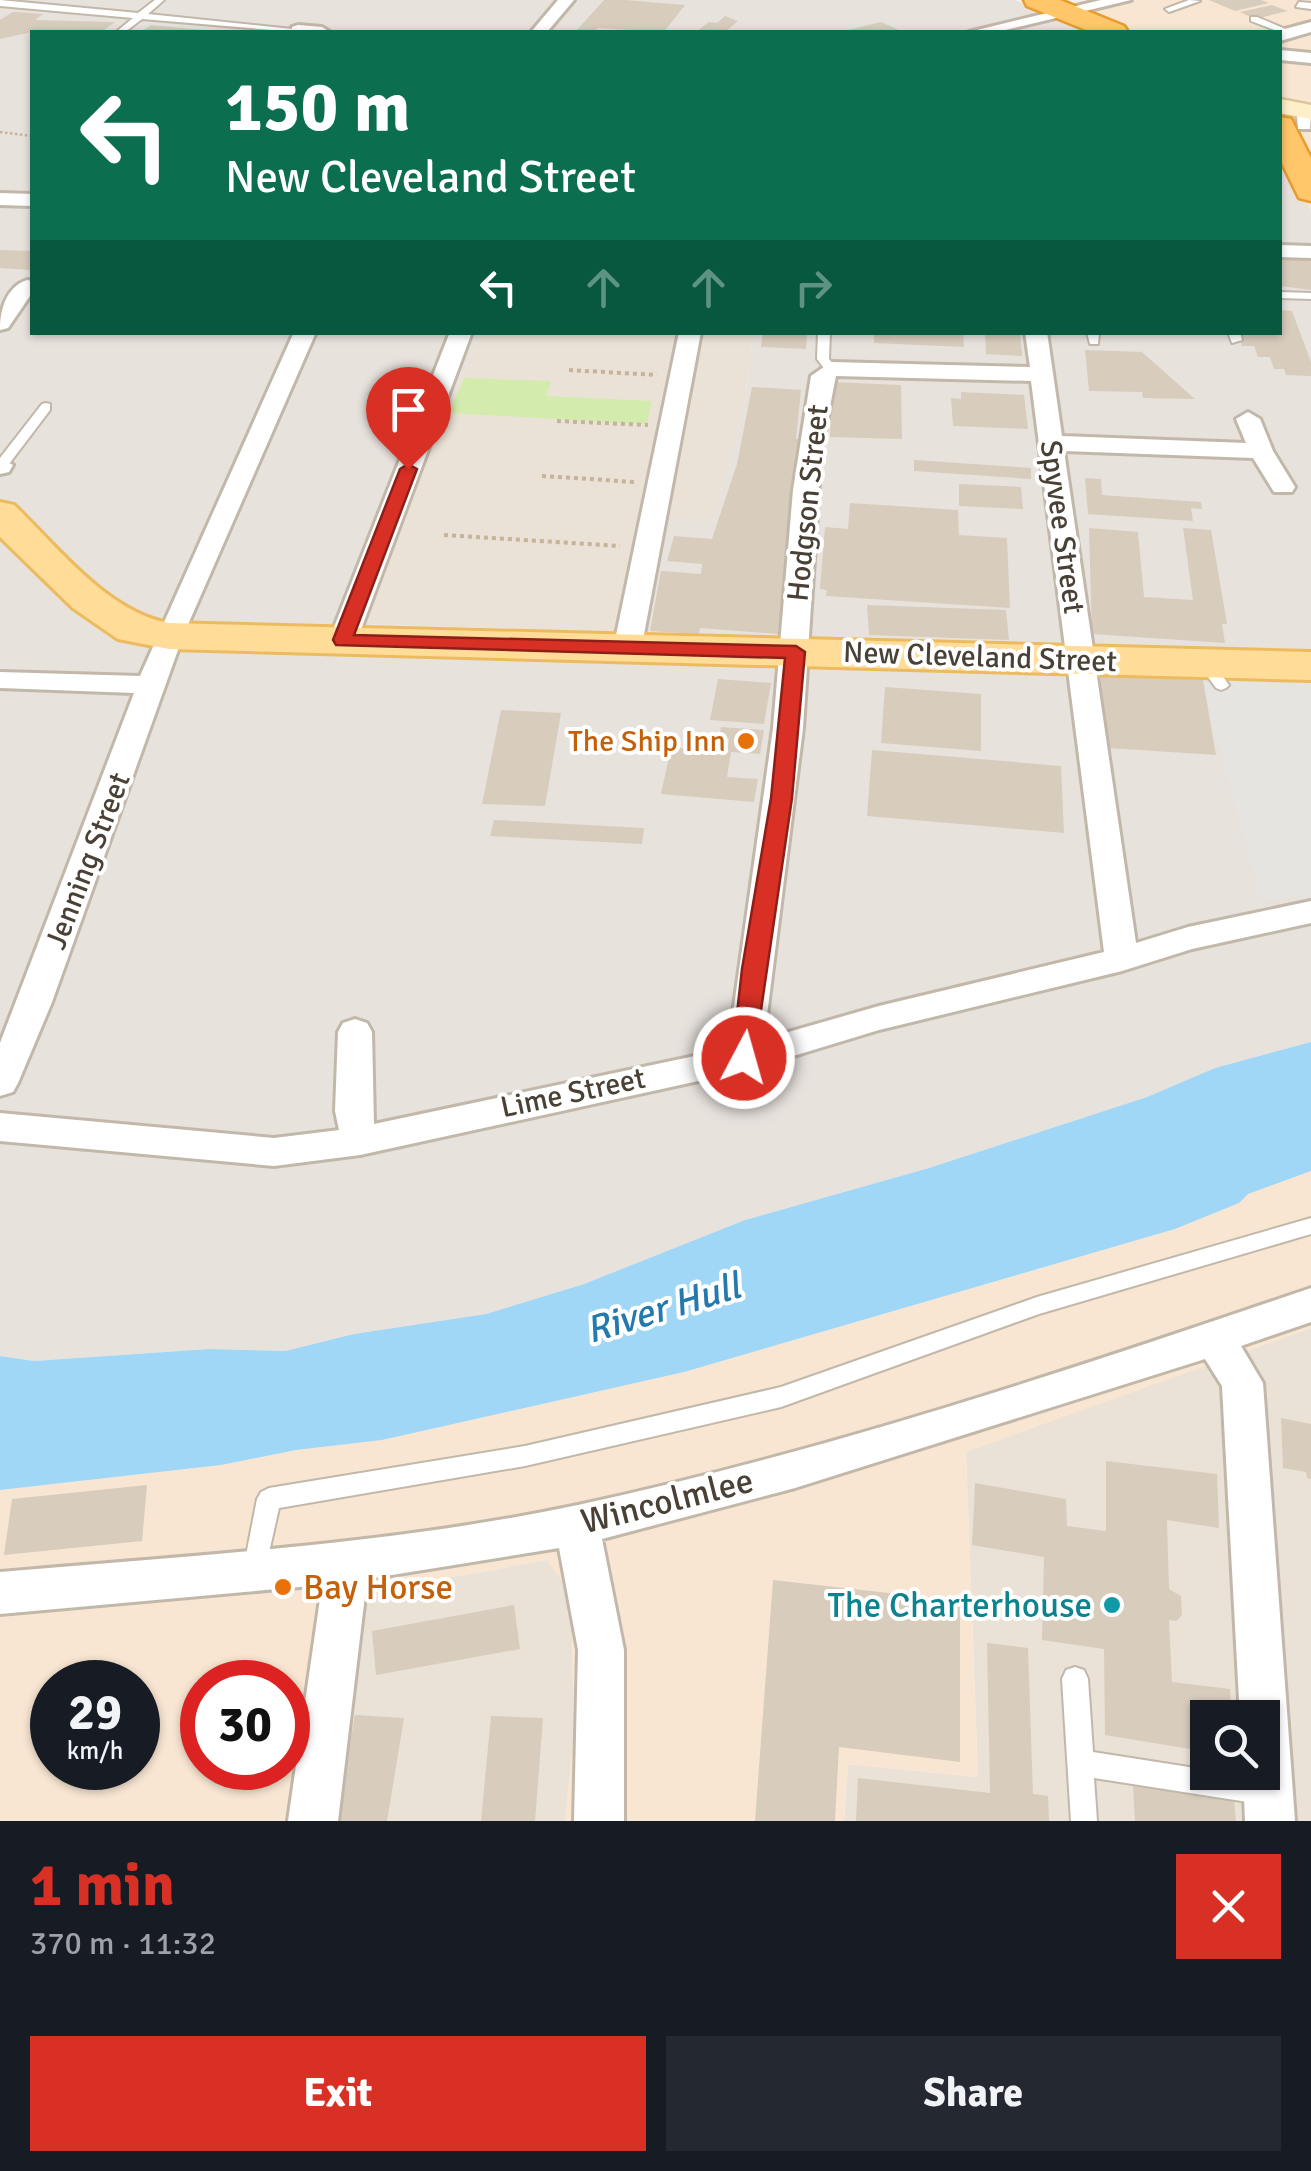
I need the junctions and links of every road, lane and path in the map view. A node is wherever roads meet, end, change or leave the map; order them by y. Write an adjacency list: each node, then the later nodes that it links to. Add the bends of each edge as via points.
1 (160, 0): 11 (lane)
2 (566, 0): 16 (street)
3 (1037, 0): 10 (highway)
4 (1123, 0): 10 (street)
5 (1193, 0): 9 (lane)
6 (1, 2): 11 (lane)
7 (1299, 5): 8 (lane)
8 (1311, 6)
9 (1169, 10)
10 (1066, 12): 17 (street); 18 (highway)
11 (141, 16): 14 (lane); 15 (lane)
12 (1254, 19): 19 (lane)
13 (1311, 27): 20 (street)
14 (123, 30)
15 (298, 30)
16 (541, 30)
17 (990, 30)
18 (1109, 30)
19 (1275, 30)
20 (1285, 35)
21 (1282, 55): 22 (street)
22 (1311, 58)
23 (1297, 120): 26 (highway)
24 (0, 132): 25 (path)
25 (30, 136)
26 (1311, 191)
27 (0, 199): 28 (street)
28 (30, 200)
29 (1282, 252): 30 (street)
30 (1311, 252)
31 (27, 286): 35 (street)
32 (1282, 295): 33 (lane)
33 (1308, 296): 34 (lane)
34 (1311, 314)
35 (0, 323)
36 (304, 335): 58 (street, Jenning Street)
37 (460, 335): 59 (street)
38 (689, 335): 44 (street)
39 (824, 335): 41 (lane, via 823,359)
40 (1036, 335): 43 (street, Spyvee Street)
41 (831, 369): 43 (street); 61 (street, Hodgson Street, via 822,376 816,401 800,519)
42 (569, 370): 44 (path)
43 (1040, 374): 49 (street, Spyvee Street)
44 (680, 376): 48 (street)
45 (46, 407): 51 (lane)
46 (1248, 419): 50 (street)
47 (557, 421): 48 (path)
48 (671, 426): 53 (street)
49 (1051, 443): 50 (street); 62 (street, Spyvee Street)
50 (1261, 451): 54 (street)
51 (1, 466)
52 (542, 476): 53 (path)
53 (658, 484): 57 (street)
54 (1283, 487)
55 (0, 514): 58 (main road, New Cleveland Street, via 88,600 134,630)
56 (444, 534): 57 (path)
57 (648, 548): 60 (street)
58 (168, 636): 59 (main road, New Cleveland Street); 65 (street, Jenning Street)
59 (342, 640): 60 (main road, New Cleveland Street)
60 (628, 645): 61 (main road, New Cleveland Street)
61 (796, 652): 62 (main road, New Cleveland Street); 69 (street, Hodgson Street)
62 (1080, 660): 63 (main road, New Cleveland Street, via 1214,674); 67 (street, Spyvee Street)
63 (1311, 666)
64 (0, 680): 65 (street)
65 (154, 685): 70 (street, Jenning Street)
66 (1311, 912): 67 (street, Lime Street)
67 (1122, 959): 69 (street, Lime Street)
68 (354, 1032): 72 (street, via 353,1110)
69 (744, 1058): 72 (street, Lime Street)
70 (0, 1083)
71 (0, 1127): 72 (street, Lime Street, via 274,1152)
72 (360, 1141)
73 (1311, 1226): 78 (lane, via 1036,1306 781,1396 525,1456 268,1499)
74 (1311, 1304): 75 (street, Wincolmlee)
75 (1214, 1338): 76 (street, Wincolmlee, via 795,1469); 82 (street, via 1242,1382)
76 (576, 1526): 77 (street, Wincolmlee); 84 (street, via 601,1650)
77 (347, 1562): 78 (street, Wincolmlee); 83 (street)
78 (254, 1571): 79 (street, Wincolmlee)
79 (0, 1593)
80 (1075, 1679): 81 (lane)
81 (1080, 1762): 82 (lane); 85 (lane)
82 (1269, 1807)
83 (313, 1821)
84 (599, 1821)
85 (1084, 1821)

